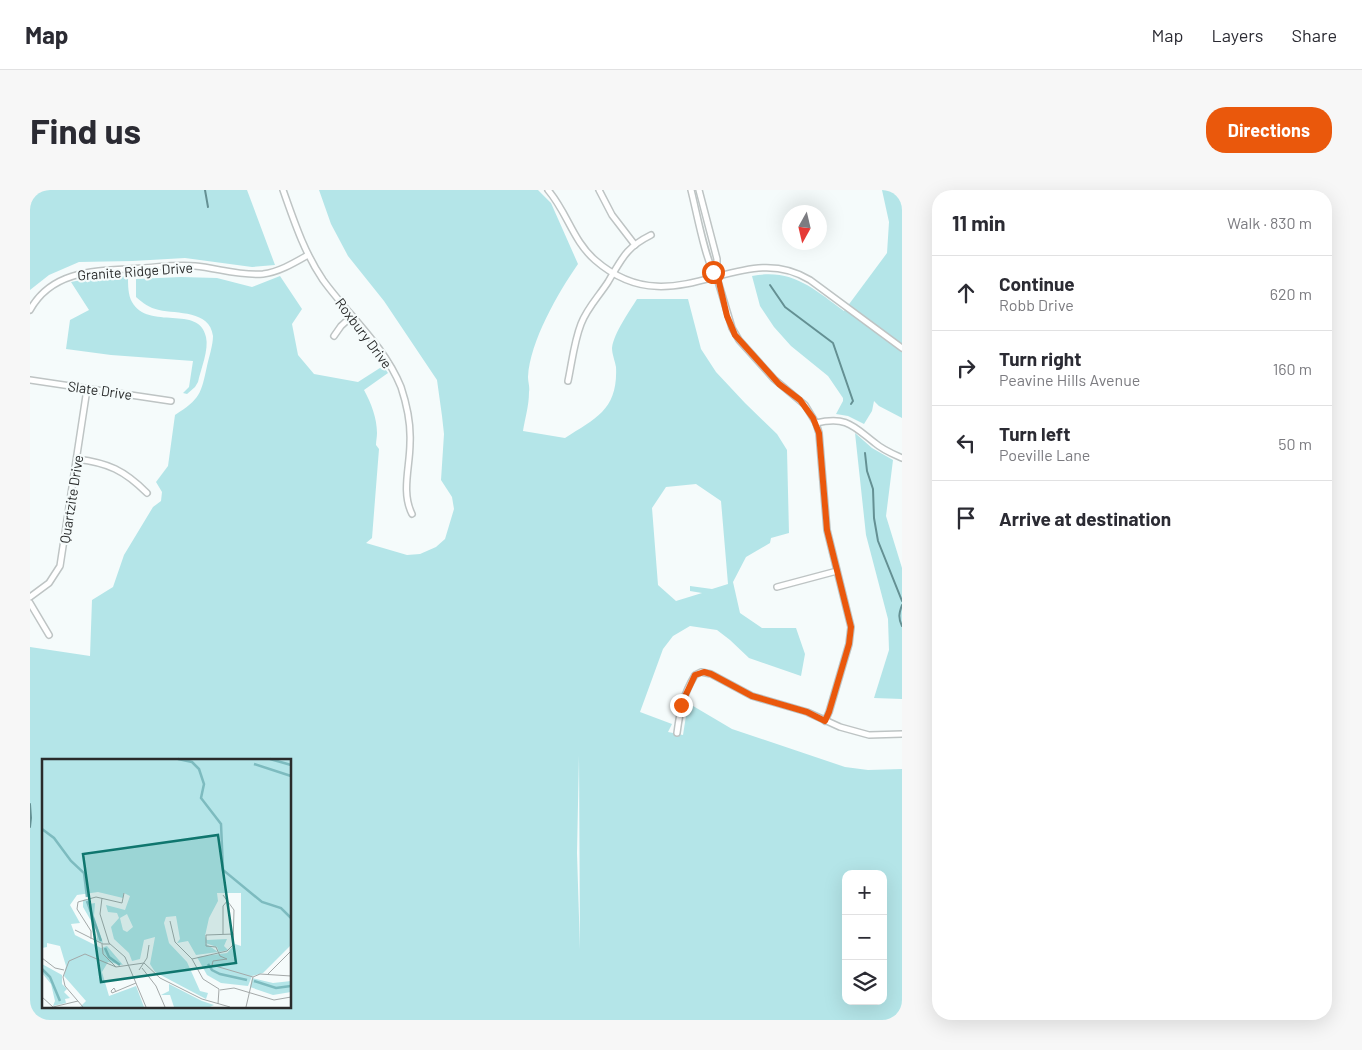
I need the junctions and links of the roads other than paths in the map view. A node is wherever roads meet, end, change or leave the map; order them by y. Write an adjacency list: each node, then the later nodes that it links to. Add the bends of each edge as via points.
1 (282, 190): 8 (street, Roxbury Drive)
2 (548, 190): 9 (street, via 585,249)
3 (599, 190): 7 (street, via 612,215)
4 (691, 190): 10 (street, via 709,260)
5 (699, 190): 10 (street)
6 (651, 235): 7 (street)
7 (635, 245): 9 (street, via 621,258)
8 (308, 255): 11 (street, Granite Ridge Drive, via 265,274 244,274 192,265 78,273 51,286); 12 (street, Roxbury Drive)
9 (614, 273): 10 (street, via 639,284 664,287); 16 (street, via 592,303 581,325)
10 (718, 278): 14 (street, via 763,267 794,272 810,280); 19 (street, via 735,335 779,384 800,400)
11 (30, 310)
12 (352, 316): 13 (street); 23 (street, Roxbury Drive, via 386,359 402,392 410,436 406,500)
13 (334, 336)
14 (902, 348)
15 (30, 380): 17 (street, Slate Drive)
16 (568, 381)
17 (87, 389): 18 (street, Slate Drive); 21 (street, Quartzite Drive)
18 (171, 401)
19 (816, 423): 20 (street, via 833,420 849,424 880,447); 24 (street, via 822,447 827,530)
20 (902, 458)
21 (76, 459): 22 (street, via 114,467); 26 (street, Quartzite Drive, via 60,566 49,583)
22 (147, 492)
23 (412, 514)
24 (837, 571): 25 (street); 29 (street, via 851,637)
25 (777, 587)
26 (30, 597)
27 (30, 603): 28 (street)
28 (49, 635)
29 (825, 721): 30 (street, via 807,712 752,696 701,672 695,675 682,701); 31 (street, via 863,734)
30 (677, 733)
31 (902, 734)

